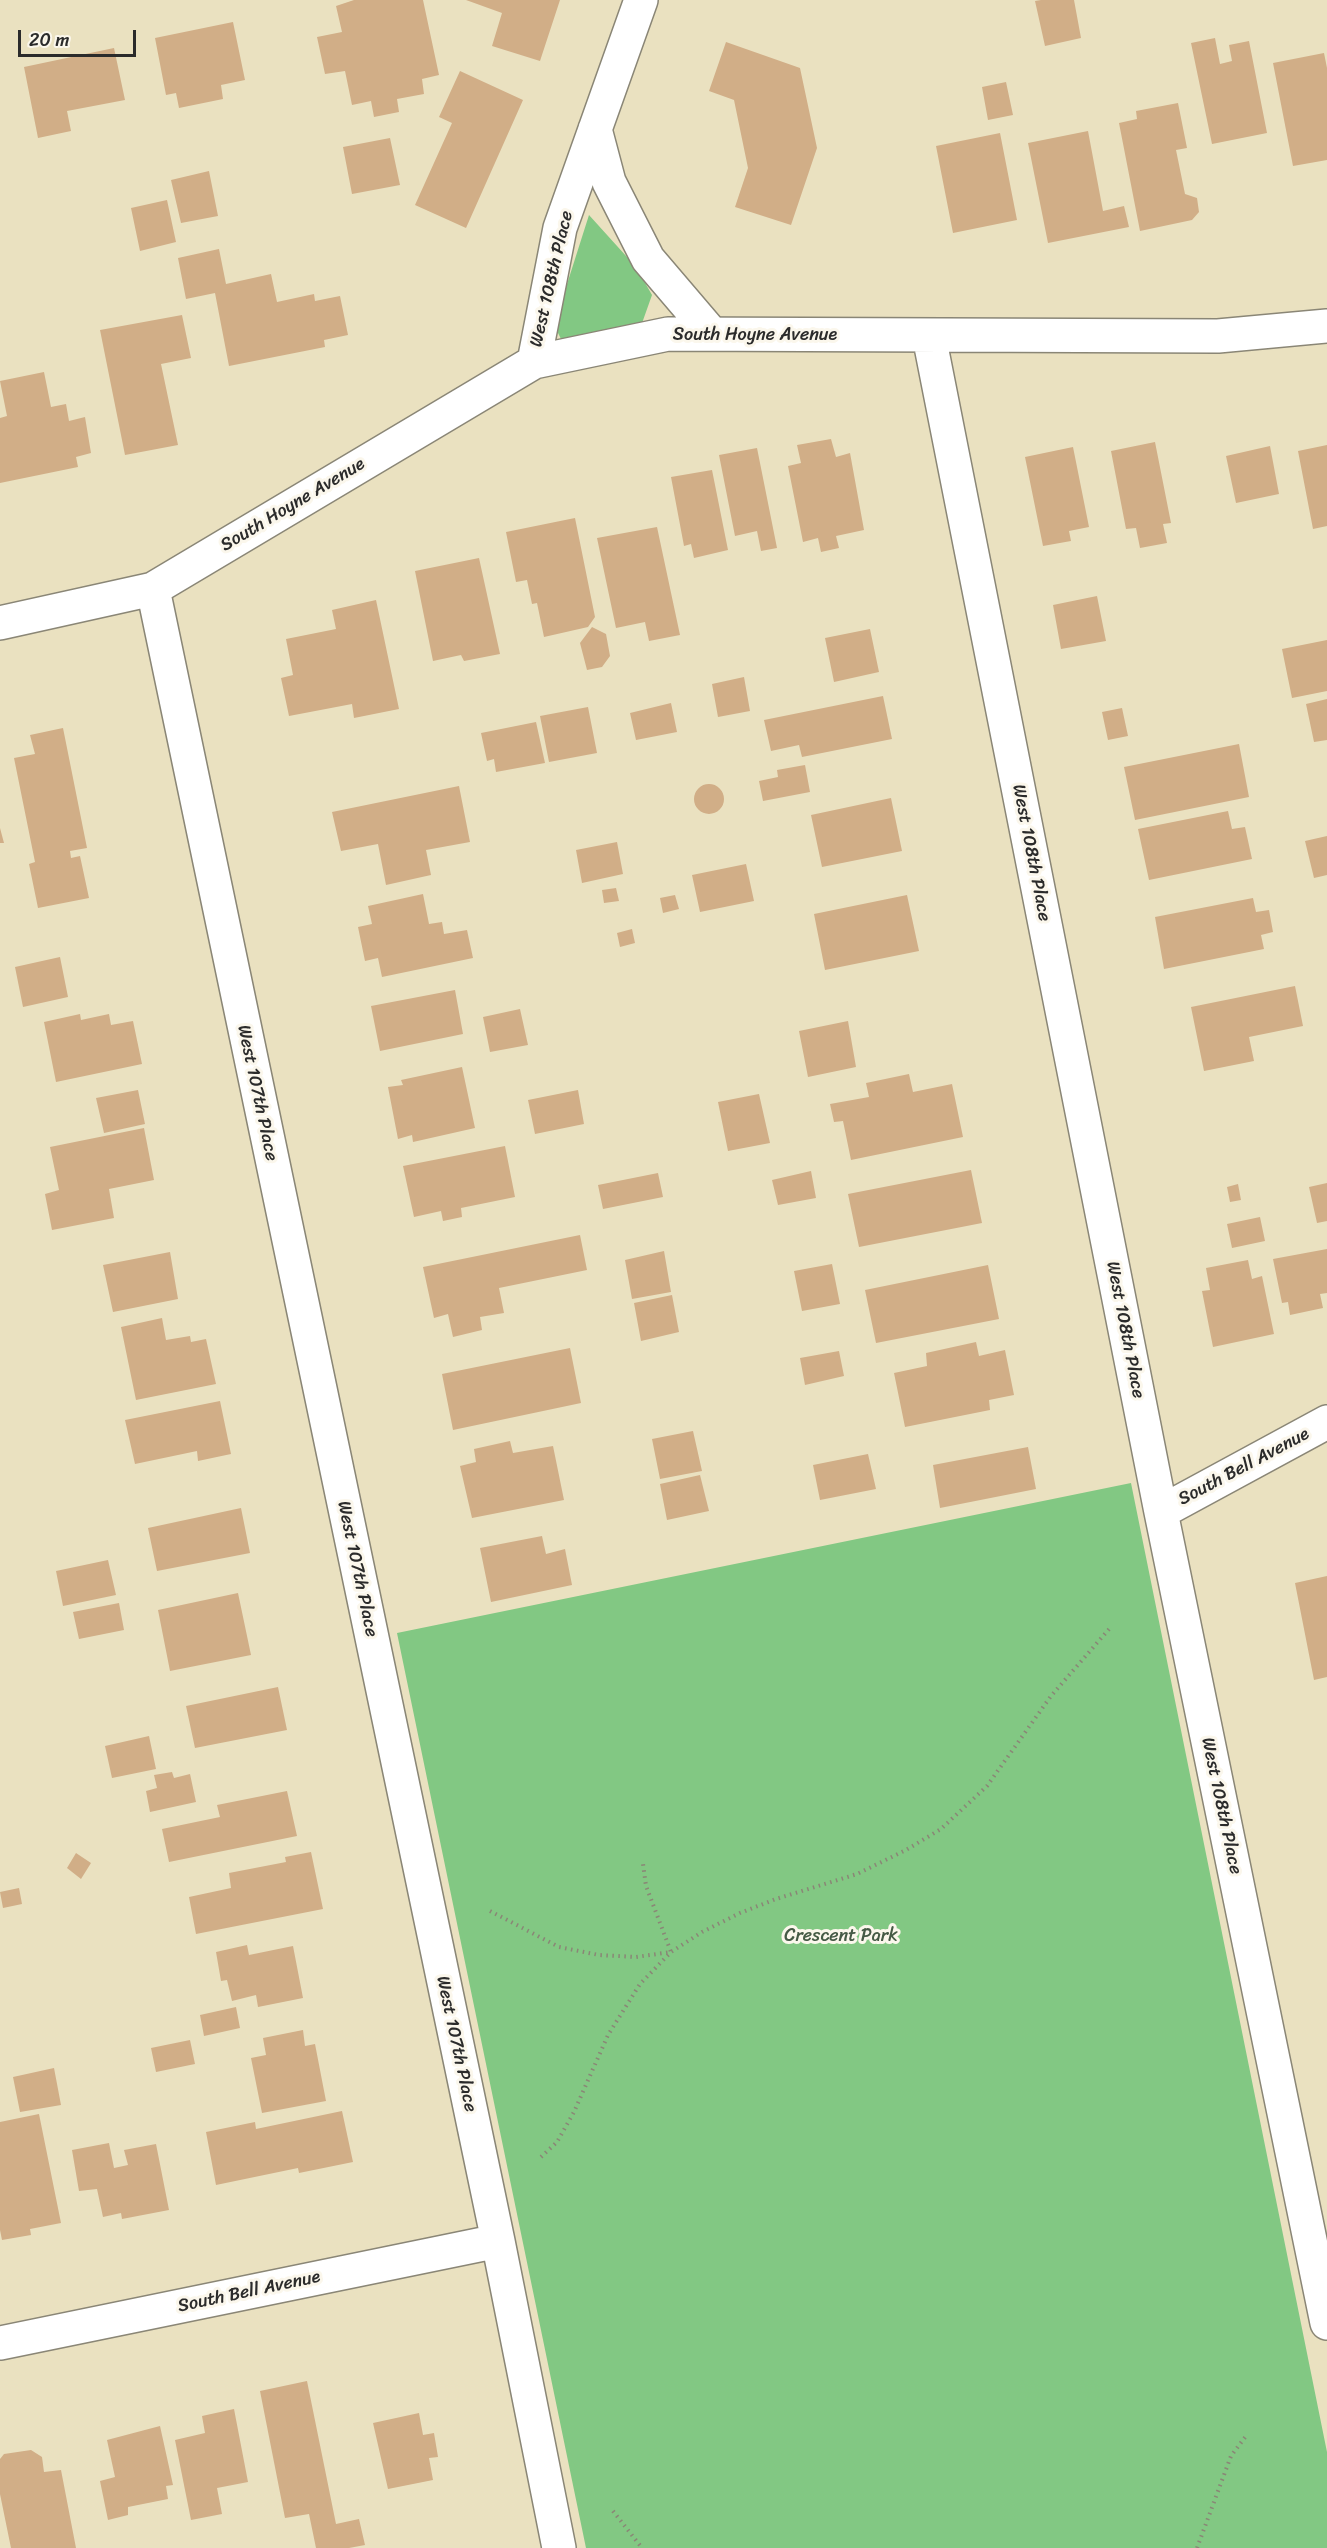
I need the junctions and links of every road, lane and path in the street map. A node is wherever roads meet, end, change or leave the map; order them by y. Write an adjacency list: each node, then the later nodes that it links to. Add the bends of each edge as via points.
1 (641, 0): 2 (street, West 108th Place)
2 (595, 129): 4 (street, via 609,182 648,259); 6 (street, West 108th Place, via 560,228)
3 (1327, 326): 5 (street, South Hoyne Avenue, via 1218,336)
4 (712, 334): 5 (street, South Hoyne Avenue); 6 (street, South Hoyne Avenue, via 668,334)
5 (929, 336): 10 (street, West 108th Place)
6 (534, 362): 7 (street, South Hoyne Avenue)
7 (153, 590): 8 (street, South Hoyne Avenue); 16 (street, West 107th Place)
8 (0, 623)
9 (1327, 1422): 10 (street, South Bell Avenue)
10 (1161, 1512): 17 (street, West 108th Place)
11 (1110, 1628): 14 (path, via 1051,1696 987,1786 941,1829 856,1874 740,1913)
12 (643, 1864): 14 (path, via 646,1886)
13 (490, 1911): 14 (path, via 559,1947 636,1957)
14 (671, 1952): 15 (path, via 640,1984 608,2035 557,2142)
15 (541, 2157)
16 (498, 2241): 18 (street, South Bell Avenue); 21 (street, West 107th Place)
17 (1327, 2323)
18 (0, 2343)
19 (1246, 2436): 23 (path, via 1231,2456)
20 (613, 2511): 22 (path)
21 (559, 2548)
22 (642, 2548)
23 (1197, 2548)

